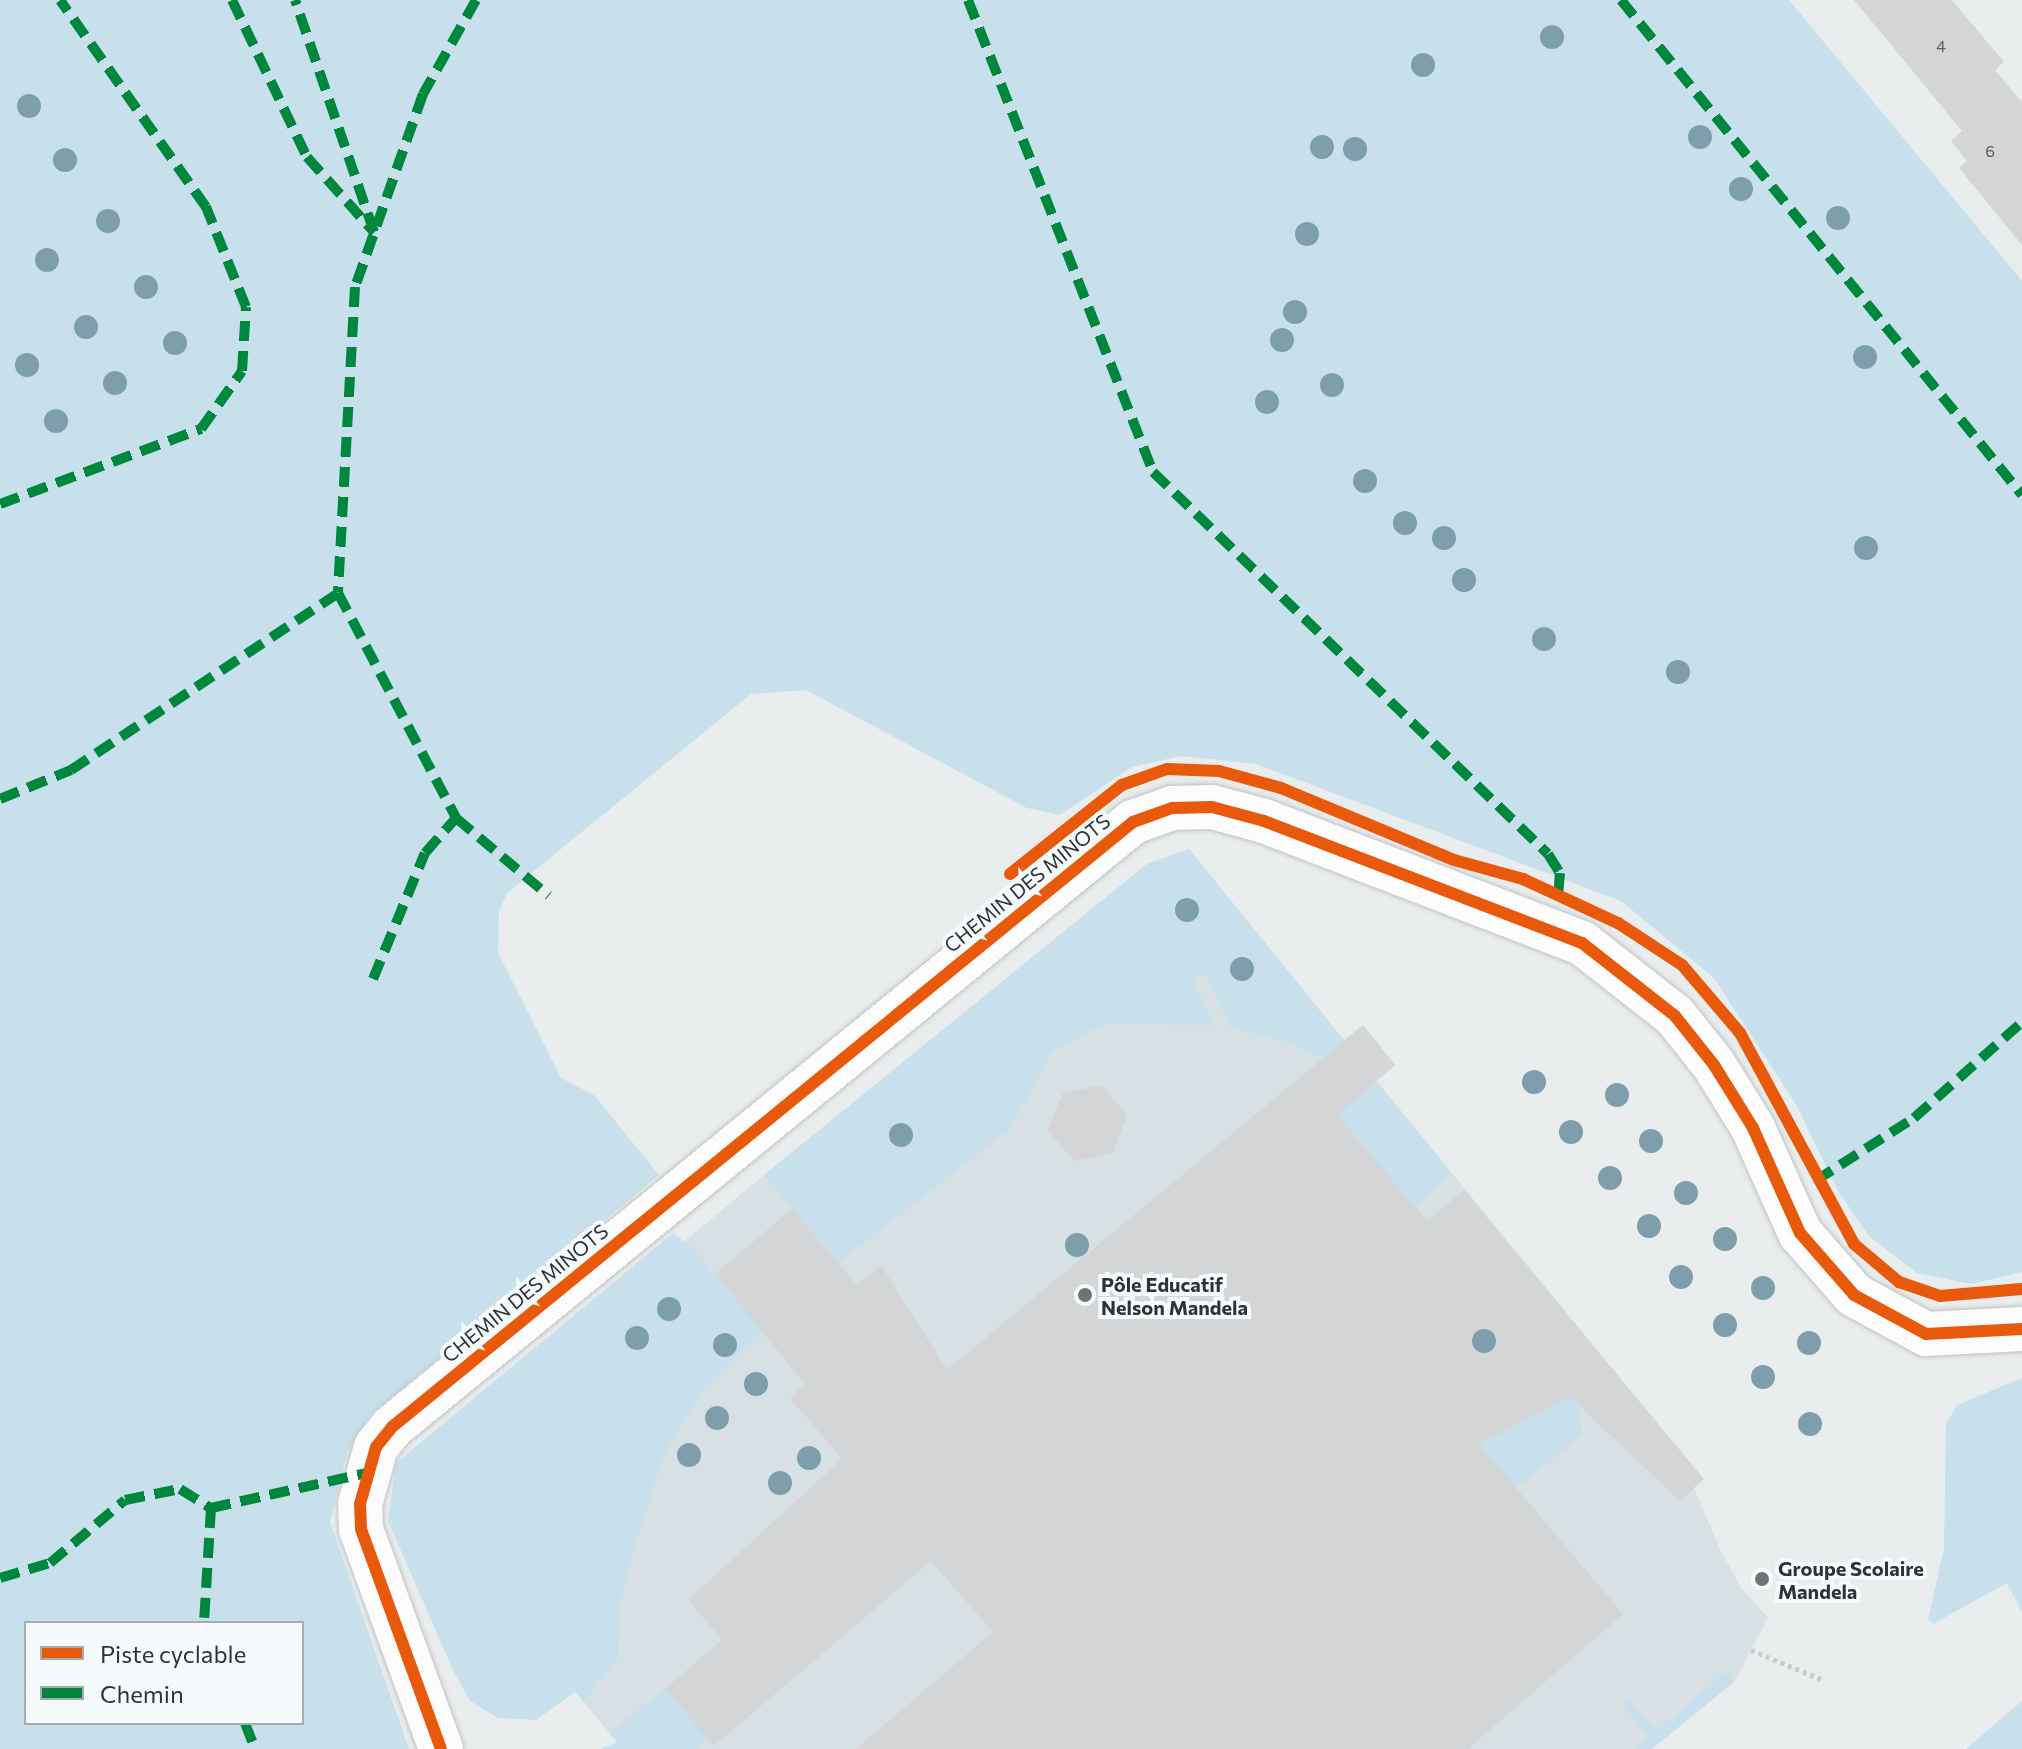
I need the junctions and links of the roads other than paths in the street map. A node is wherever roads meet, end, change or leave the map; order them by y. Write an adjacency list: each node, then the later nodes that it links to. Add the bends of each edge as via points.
1 (2022, 1329): 2 (street, CHEMIN DES MINOTS, via 1926,1334 1854,1295 1800,1233 1753,1128 1714,1065 1675,1016 1582,943 1264,821 1212,807 1172,808 1133,822 392,1427 376,1447 360,1504 361,1529)
2 (441, 1749)

